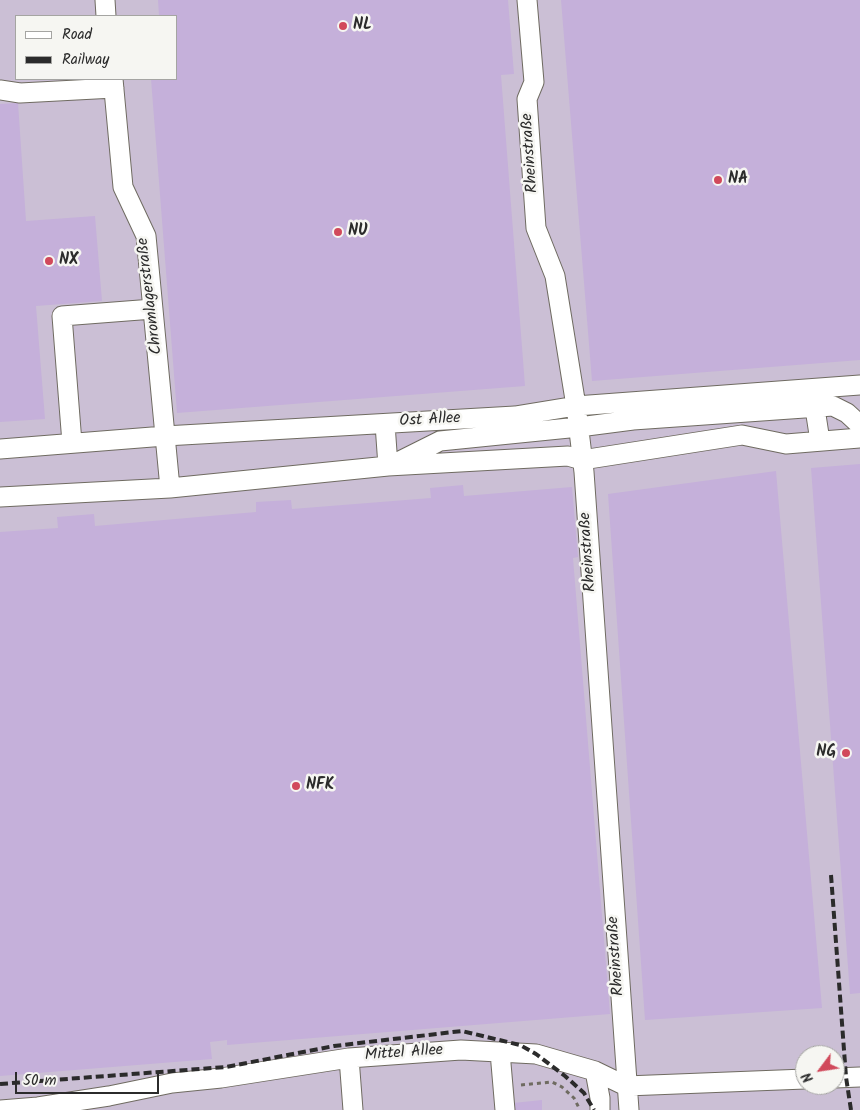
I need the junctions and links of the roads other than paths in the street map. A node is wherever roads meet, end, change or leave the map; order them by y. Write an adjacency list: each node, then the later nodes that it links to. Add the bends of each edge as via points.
1 (105, 0): 3 (lane)
2 (527, 0): 9 (lane, Rheinstraße, via 534,82 527,99 536,228 555,276)
3 (106, 15)
4 (113, 83): 5 (lane, via 20,93); 6 (lane, Chromlagerstraße, via 123,187 146,236)
5 (0, 90)
6 (153, 309): 14 (lane, Chromlagerstraße); 17 (lane, via 62,316)
7 (860, 385): 8 (lane, Ost Allee)
8 (811, 397): 9 (lane, Ost Allee); 10 (lane); 12 (lane, via 848,413); 16 (lane)
9 (576, 406): 11 (lane, Ost Allee, via 515,416); 13 (lane, Rheinstraße)
10 (672, 417): 13 (lane); 18 (lane)
11 (385, 424): 14 (lane, Ost Allee); 21 (lane)
12 (860, 425)
13 (579, 427): 20 (lane, Rheinstraße); 21 (lane, via 440,441)
14 (165, 436): 17 (lane, Ost Allee); 22 (lane, Chromlagerstraße)
15 (860, 438): 16 (lane)
16 (820, 441): 18 (lane, via 786,444 742,435)
17 (72, 443): 19 (lane, Ost Allee)
18 (674, 446): 20 (lane)
19 (0, 449)
20 (582, 460): 21 (lane, via 568,456); 30 (lane, Rheinstraße)
21 (388, 466): 22 (lane)
22 (170, 488): 23 (lane)
23 (0, 497)
24 (500, 1052): 25 (lane, Mittel Allee, via 461,1050); 26 (lane, Mittel Allee, via 536,1054); 33 (lane)
25 (348, 1058): 31 (lane, Mittel Allee, via 221,1078 172,1082 38,1107); 32 (lane)
26 (595, 1071): 30 (lane, Mittel Allee); 34 (lane)
27 (860, 1077): 28 (lane)
28 (845, 1078)
29 (795, 1079): 30 (lane, Mittel Allee)
30 (626, 1086): 35 (lane, Rheinstraße)
31 (0, 1110)
32 (353, 1110)
33 (505, 1110)
34 (600, 1110)
35 (629, 1110)

